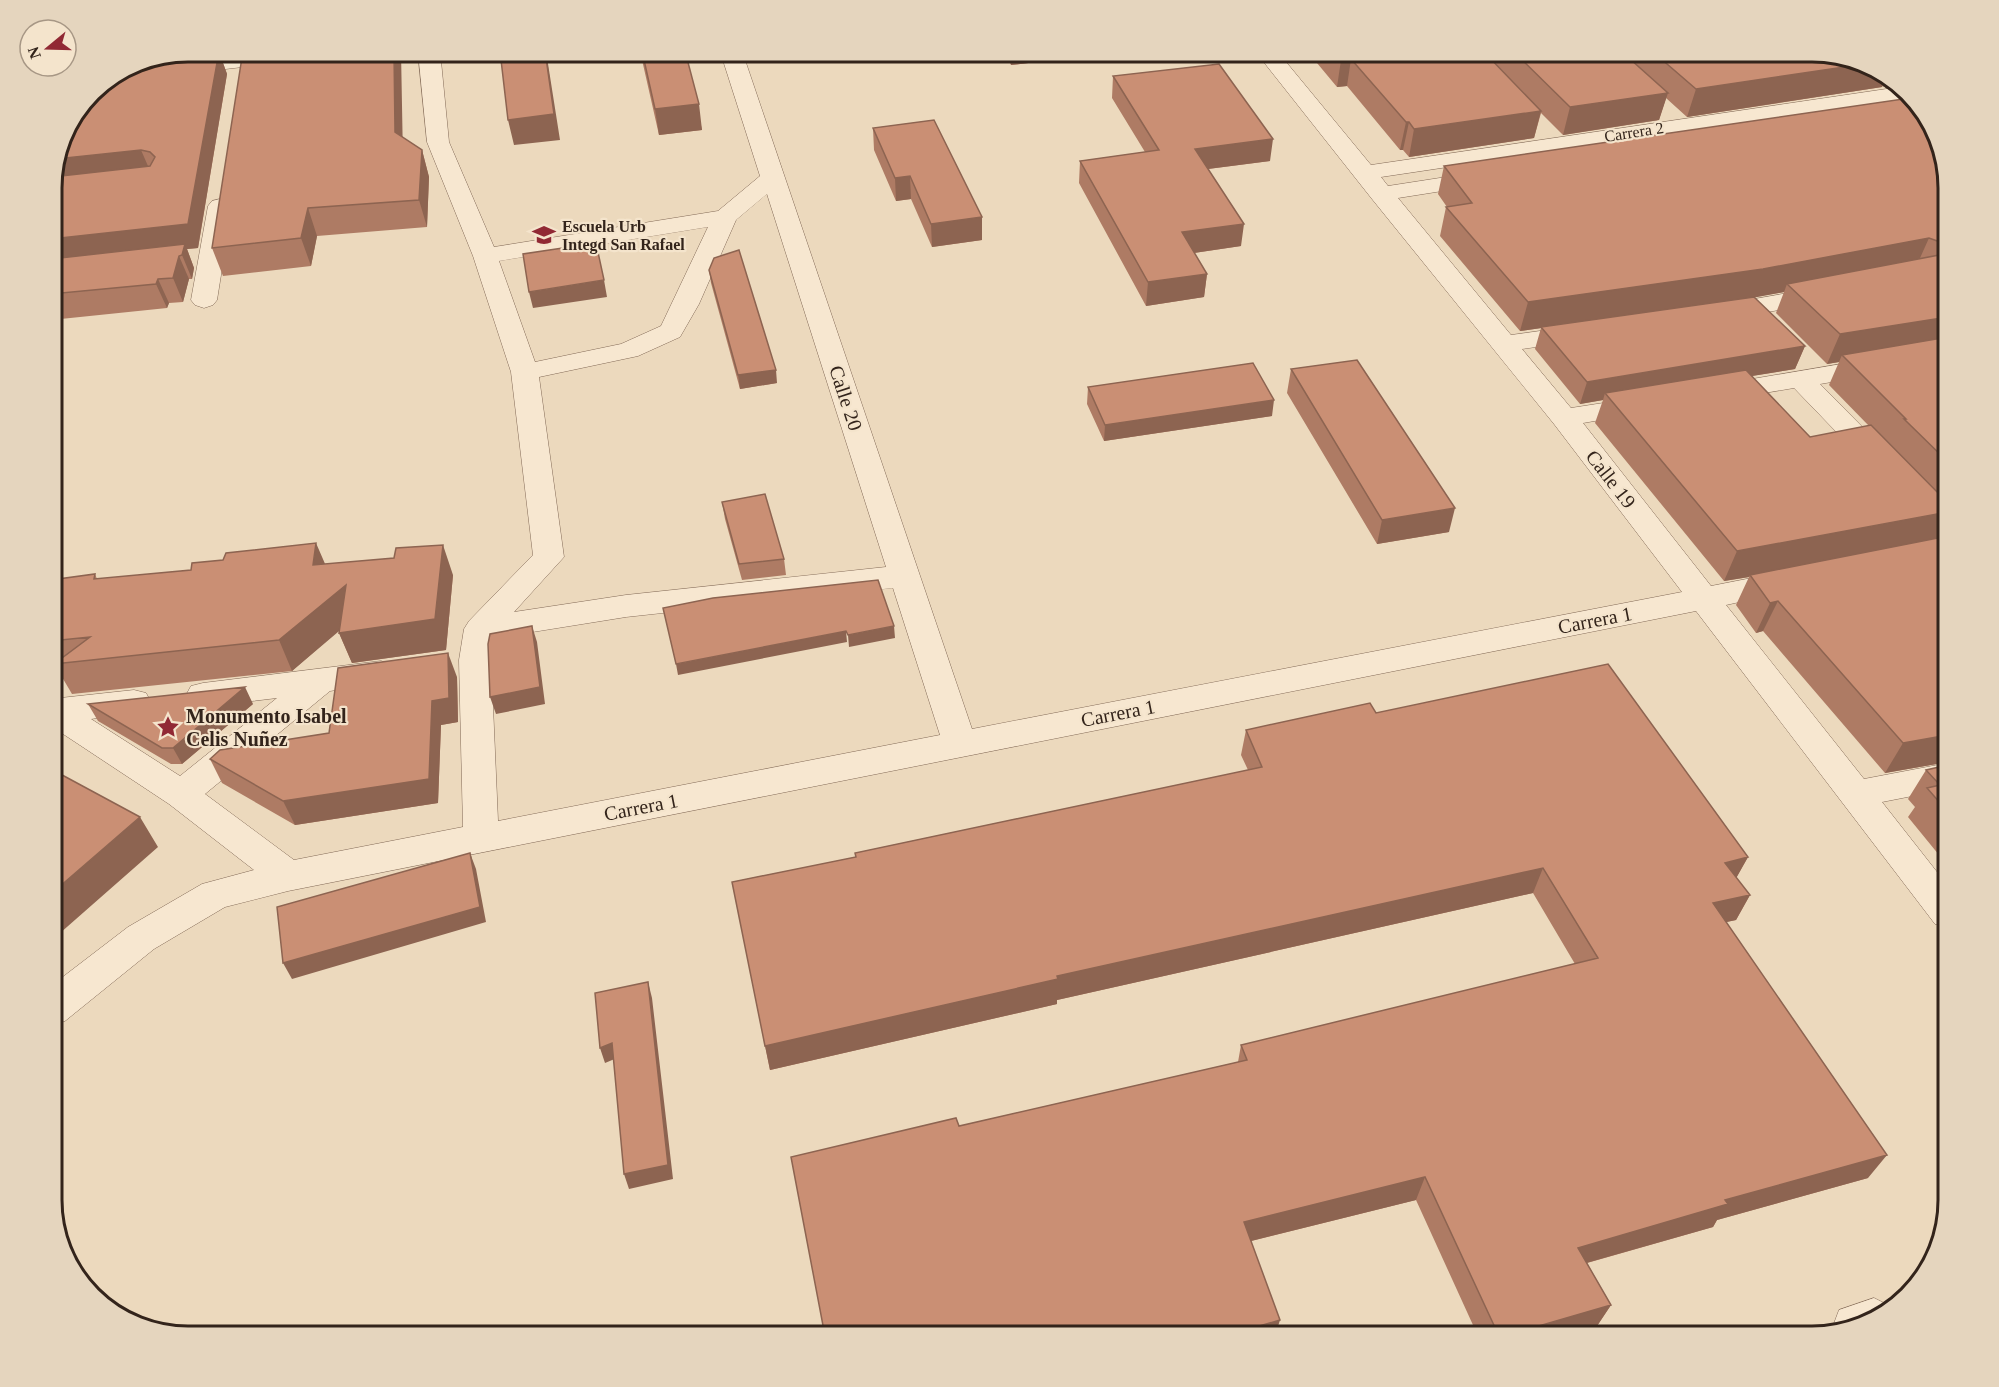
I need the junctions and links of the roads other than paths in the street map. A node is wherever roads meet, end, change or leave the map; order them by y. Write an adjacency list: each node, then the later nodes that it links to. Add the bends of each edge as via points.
1 (192, 62): 7 (street)
2 (215, 62): 3 (street, via 240,73)
3 (284, 62)
4 (430, 62): 18 (street, via 438,142)
5 (736, 62): 14 (street, Calle 20)
6 (1275, 62): 15 (street, Calle 19)
7 (139, 72)
8 (1896, 95): 12 (street, Carrera 2, via 1671,118)
9 (1902, 101): 10 (street, Carrera 2)
10 (1894, 118)
11 (1539, 127): 12 (street)
12 (1556, 144): 15 (street, Carrera 2)
13 (1509, 175): 15 (street)
14 (773, 177): 17 (street); 31 (street, Calle 20)
15 (1372, 183): 25 (street, Calle 19)
16 (223, 188): 20 (street, via 201,257)
17 (725, 217): 18 (street); 28 (street, via 671,331 629,350)
18 (485, 256): 28 (street)
19 (1846, 290): 21 (street)
20 (204, 300)
21 (1752, 308): 22 (street); 24 (street)
22 (1693, 317)
23 (1611, 329): 25 (street)
24 (1775, 331)
25 (1504, 344): 29 (street, Calle 19)
26 (1938, 355): 27 (street)
27 (1806, 370): 29 (street, via 1682,399); 30 (street)
28 (525, 372): 34 (street, via 549,557)
29 (1564, 418): 33 (street, Calle 19)
30 (1899, 479)
31 (904, 576): 34 (street, via 626,606); 40 (street, Calle 20)
32 (1820, 576): 33 (street, Carrera 1)
33 (1703, 599): 40 (street, Carrera 1); 43 (street, Calle 19)
34 (478, 644): 35 (street); 44 (street)
35 (442, 664)
36 (408, 669): 37 (street)
37 (319, 682): 38 (street); 42 (street)
38 (62, 710)
39 (62, 717): 42 (street)
40 (960, 744): 44 (street, Carrera 1)
41 (1938, 778): 43 (street)
42 (181, 794): 45 (street)
43 (1854, 794): 46 (street, Calle 19)
44 (481, 838): 45 (street, Carrera 1)
45 (288, 876): 47 (street, Carrera 1, via 215,895 141,938)
46 (1938, 900)
47 (62, 1000)

